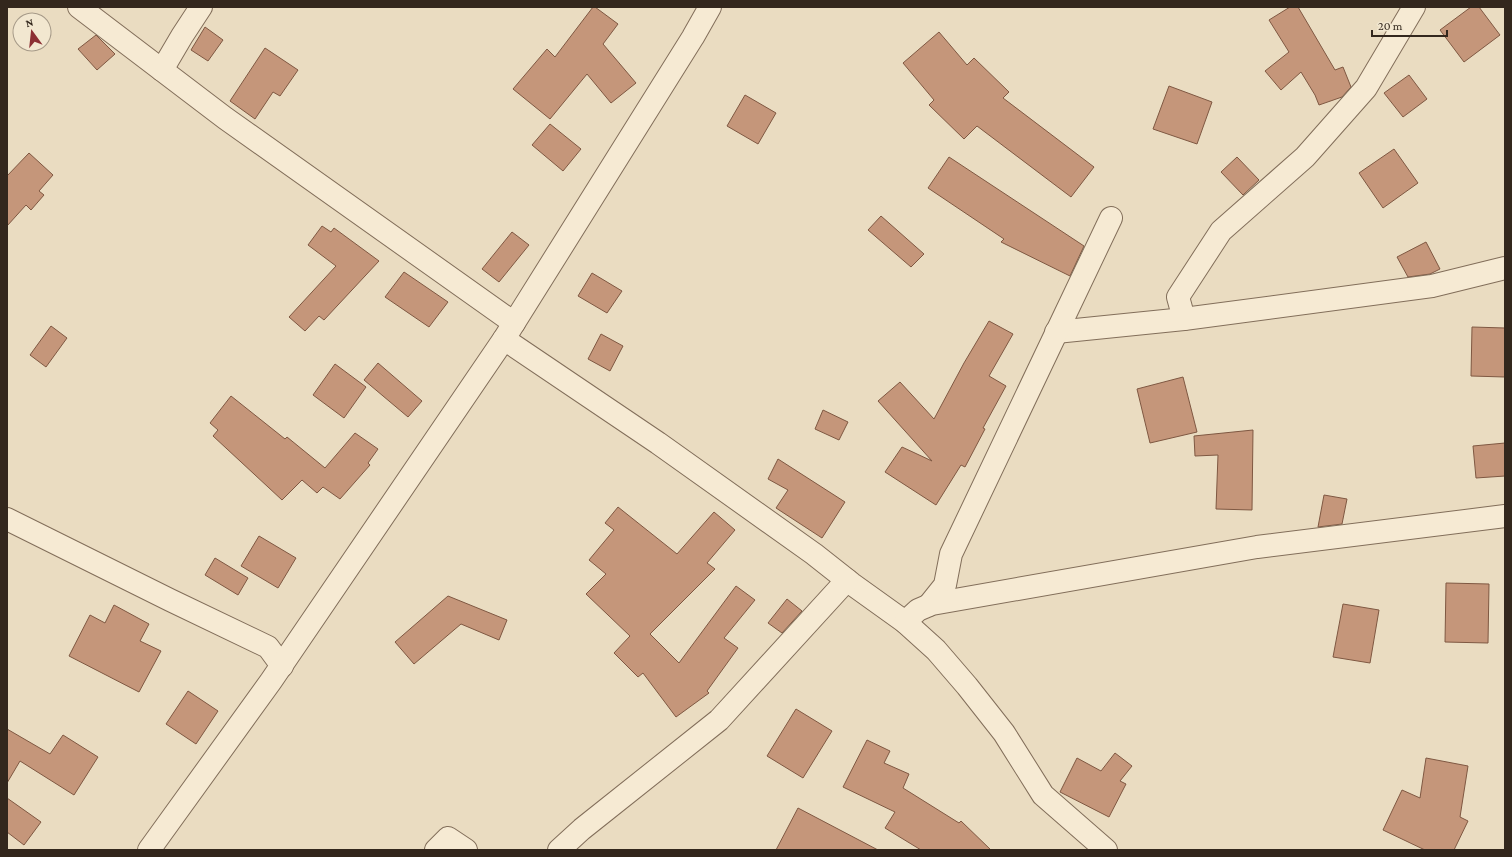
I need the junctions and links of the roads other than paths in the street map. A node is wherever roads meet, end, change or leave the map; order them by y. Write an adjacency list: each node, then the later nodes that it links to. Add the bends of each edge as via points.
1 (79, 7): 5 (street)
2 (201, 7): 5 (street)
3 (710, 7): 9 (street)
4 (1414, 7): 8 (street, via 1366,88 1305,157 1221,231 1178,297)
5 (162, 70): 9 (street)
6 (1111, 218): 10 (street)
7 (1505, 268): 8 (street, via 1432,286)
8 (1184, 319): 10 (street)
9 (509, 331): 13 (street); 16 (street)
10 (1056, 332): 14 (street, via 951,554 946,585)
11 (1505, 516): 14 (street, via 1257,547)
12 (7, 519): 16 (street, via 268,647)
13 (847, 580): 15 (street); 20 (street, via 719,720)
14 (929, 605): 15 (street, via 918,610)
15 (905, 622): 21 (street, via 936,650 967,686 1004,733 1044,795)
16 (282, 666): 17 (street)
17 (149, 850)
18 (436, 850): 19 (street, via 448,838)
19 (466, 850)
20 (559, 850)
21 (1106, 850)

